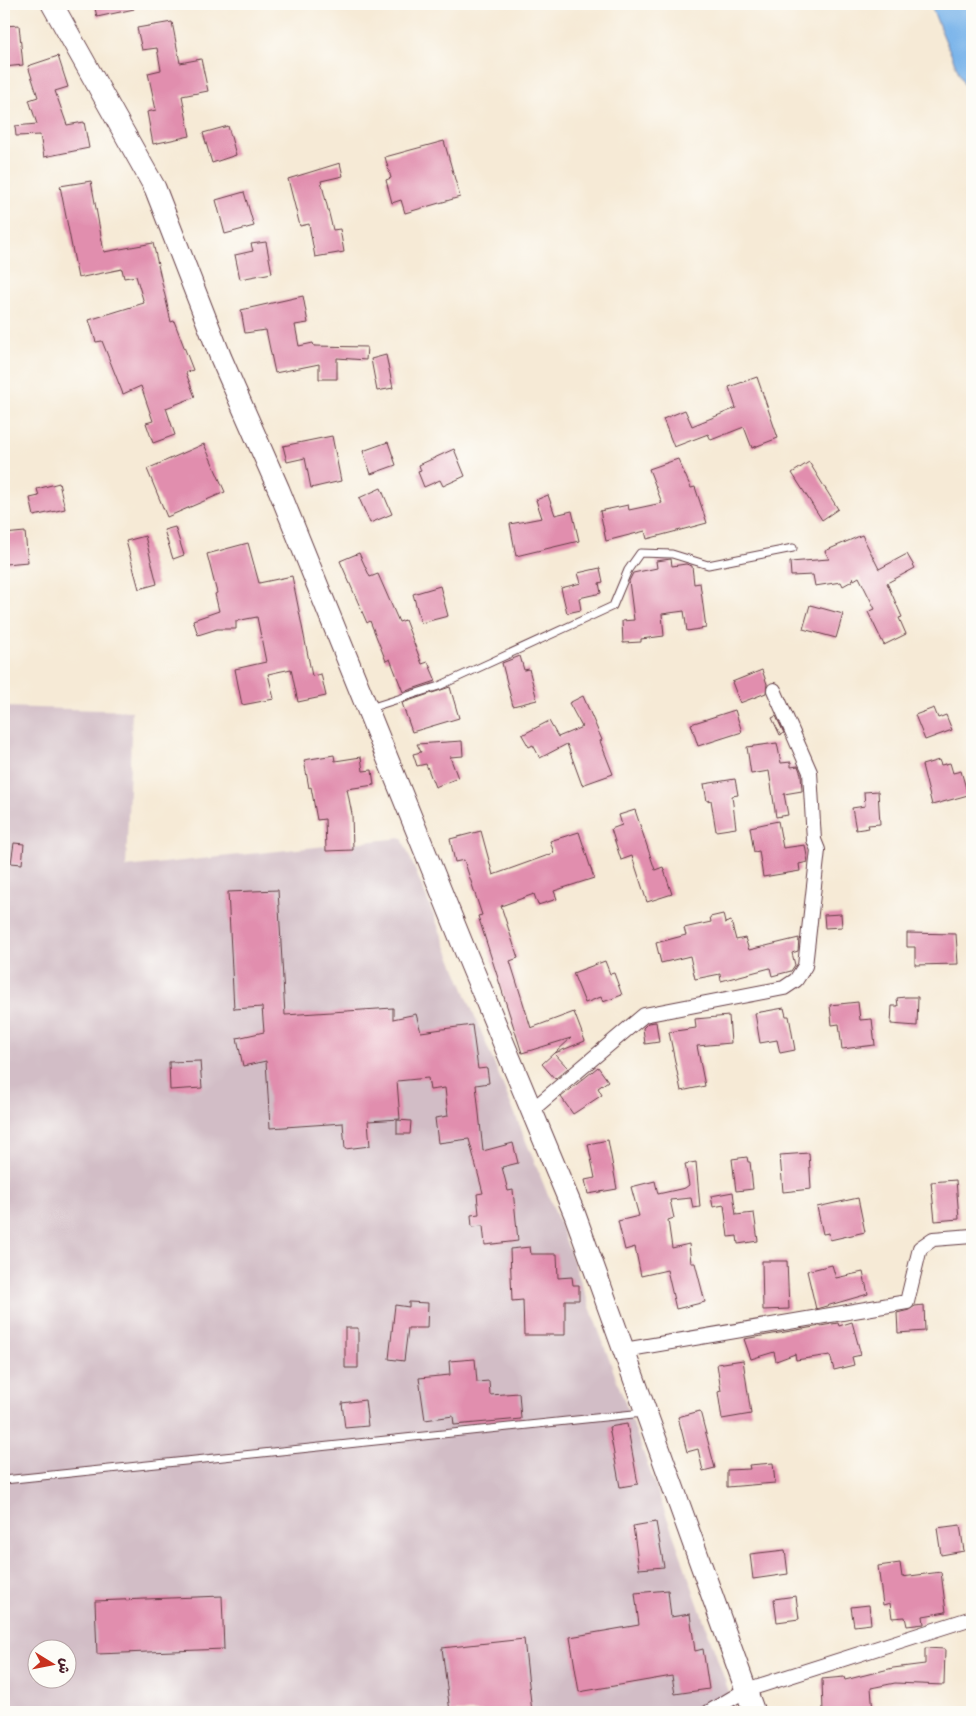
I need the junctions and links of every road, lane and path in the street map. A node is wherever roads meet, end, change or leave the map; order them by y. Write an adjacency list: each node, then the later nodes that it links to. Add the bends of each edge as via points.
1 (52, 4): 3 (main road)
2 (65, 4): 3 (main road)
3 (70, 34): 6 (main road, via 155,188 221,358 279,490)
4 (793, 548): 6 (lane, via 708,565 672,554 640,553 628,570 614,606 438,686)
5 (774, 690): 7 (street, via 810,772 814,840 818,850 806,966 796,980 784,988 644,1015)
6 (368, 709): 7 (main road)
7 (532, 1110): 9 (main road, via 575,1215)
8 (972, 1236): 9 (street, via 933,1239 920,1248 907,1302)
9 (624, 1350): 10 (main road)
10 (646, 1413): 11 (lane); 13 (main road)
11 (4, 1480)
12 (972, 1618): 13 (street)
13 (746, 1690): 14 (street); 15 (main road)
14 (709, 1712)
15 (754, 1712)

